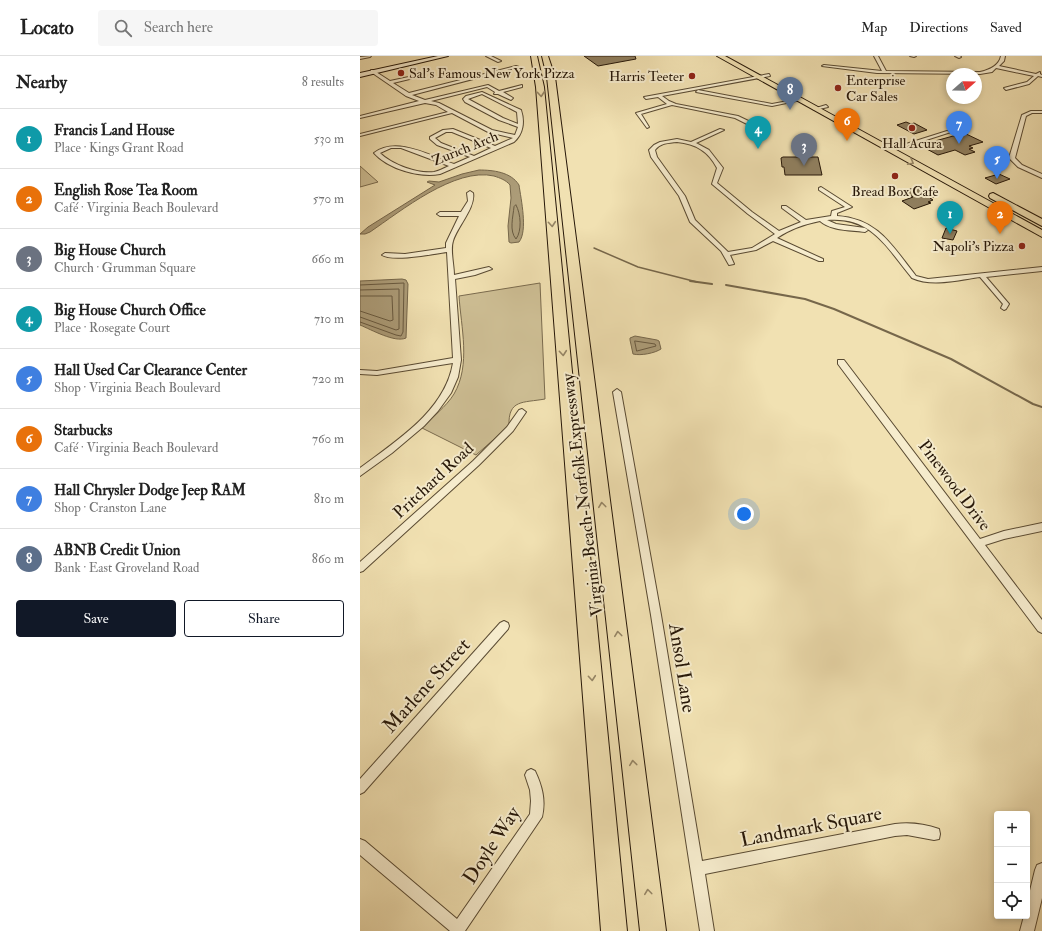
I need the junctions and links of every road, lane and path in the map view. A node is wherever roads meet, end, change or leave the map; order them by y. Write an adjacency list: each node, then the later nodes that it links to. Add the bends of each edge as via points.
1 (369, 56): 11 (street)
2 (438, 56): 17 (main road)
3 (445, 56): 17 (main road)
4 (488, 56): 12 (street)
5 (534, 56): 99 (highway, Virginia Beach-Norfolk Expressway, one-way to 99, via 540,87)
6 (545, 56): 100 (highway, Virginia Beach-Norfolk Expressway, one-way to 6, via 558,136)
7 (720, 56): 23 (main road)
8 (734, 56): 20 (main road)
9 (876, 56): 18 (street)
10 (1003, 56): 15 (street, via 1003,61)
11 (360, 58)
12 (499, 62)
13 (824, 66): 18 (street)
14 (517, 67): 29 (street)
15 (996, 68): 18 (street, via 980,74); 22 (street)
16 (1042, 70): 22 (street)
17 (372, 72): 19 (main road); 24 (street)
18 (885, 72)
19 (360, 74)
20 (769, 75): 23 (street); 37 (main road)
21 (417, 76): 24 (street)
22 (1039, 76): 26 (street, via 1028,83)
23 (759, 78): 27 (street); 34 (main road)
24 (389, 82): 29 (street)
25 (520, 86): 28 (street)
26 (1006, 89)
27 (696, 90): 31 (street); 34 (street, via 772,105)
28 (498, 92): 30 (street); 33 (street); 35 (street, via 488,86)
29 (408, 95): 35 (street)
30 (487, 95): 42 (street, via 519,112); 42 (street, via 482,93 465,99 501,119)
31 (659, 96): 32 (street); 36 (street)
32 (646, 98)
33 (512, 99)
34 (799, 100): 38 (main road)
35 (424, 102): 39 (street, via 437,104); 41 (street)
36 (670, 104): 43 (street, via 638,113); 44 (street, via 741,118)
37 (826, 106): 38 (street); 50 (main road)
38 (815, 109): 52 (main road)
39 (452, 112): 47 (street); 48 (street, via 490,131)
40 (1042, 112): 56 (street, via 1024,115 1012,158 1020,166)
41 (360, 117)
42 (520, 126): 48 (street)
43 (646, 127)
44 (759, 128)
45 (722, 130): 49 (street)
46 (949, 132): 50 (street)
47 (360, 135)
48 (516, 137): 51 (street, Zurich Arch)
49 (692, 143): 68 (street, via 704,148 719,166 720,171 713,182 715,185); 72 (street, via 665,142 654,146 652,153 682,196 692,221)
50 (901, 146): 52 (street); 53 (main road)
51 (495, 148): 54 (street, Zurich Arch); 54 (street, via 453,130 432,138 439,144)
52 (890, 150): 69 (main road, one-way to 69)
53 (910, 151)
54 (473, 157): 55 (street, Zurich Arch)
55 (453, 166): 55 (street, Zurich Arch, via 436,174 426,174 394,164 381,158 377,153 390,147 402,147)
56 (1042, 176)
57 (821, 189): 63 (street, via 849,207 834,212)
58 (983, 191): 66 (main road)
59 (470, 193): 62 (street, via 471,201)
60 (784, 207): 65 (street)
61 (440, 214): 62 (street)
62 (463, 214): 71 (street, via 450,239)
63 (834, 218): 64 (street); 78 (street, via 854,220 873,228 917,278 928,280)
64 (822, 219): 65 (street); 67 (street, via 831,225)
65 (805, 222): 68 (street)
66 (1042, 223)
67 (865, 230)
68 (779, 234): 70 (street)
69 (1042, 234)
70 (771, 238): 72 (street, via 753,249); 74 (street)
71 (448, 250): 73 (street, via 406,256); 79 (street)
72 (726, 254): 75 (street)
73 (385, 255)
74 (821, 260)
75 (731, 264)
76 (489, 269): 79 (street)
77 (1042, 269): 78 (street)
78 (982, 276): 80 (street, via 1006,304)
79 (451, 278): 81 (street)
80 (1004, 308)
81 (457, 360): 83 (street, via 377,373); 86 (street, via 453,384 440,404 423,422)
82 (841, 362): 88 (street, Pinewood Drive)
83 (360, 372)
84 (618, 392): 96 (street, Ansol Lane)
85 (522, 412): 89 (street, Pritchard Road, via 510,429 476,463)
86 (361, 470)
87 (1042, 527): 88 (street)
88 (978, 543): 91 (street, Pinewood Drive)
89 (360, 568)
90 (504, 626): 93 (street, Marlene Street)
91 (1042, 628)
92 (531, 775): 98 (street, Doyle Way, via 539,807 536,817)
93 (360, 788)
94 (934, 834): 96 (street, Landmark Square, via 907,829 895,830)
95 (360, 846): 98 (street)
96 (697, 869): 101 (street, Ansol Lane)
97 (1042, 870): 102 (street)
98 (458, 930)
99 (614, 931)
100 (653, 931)
101 (707, 931)
102 (1027, 931)

